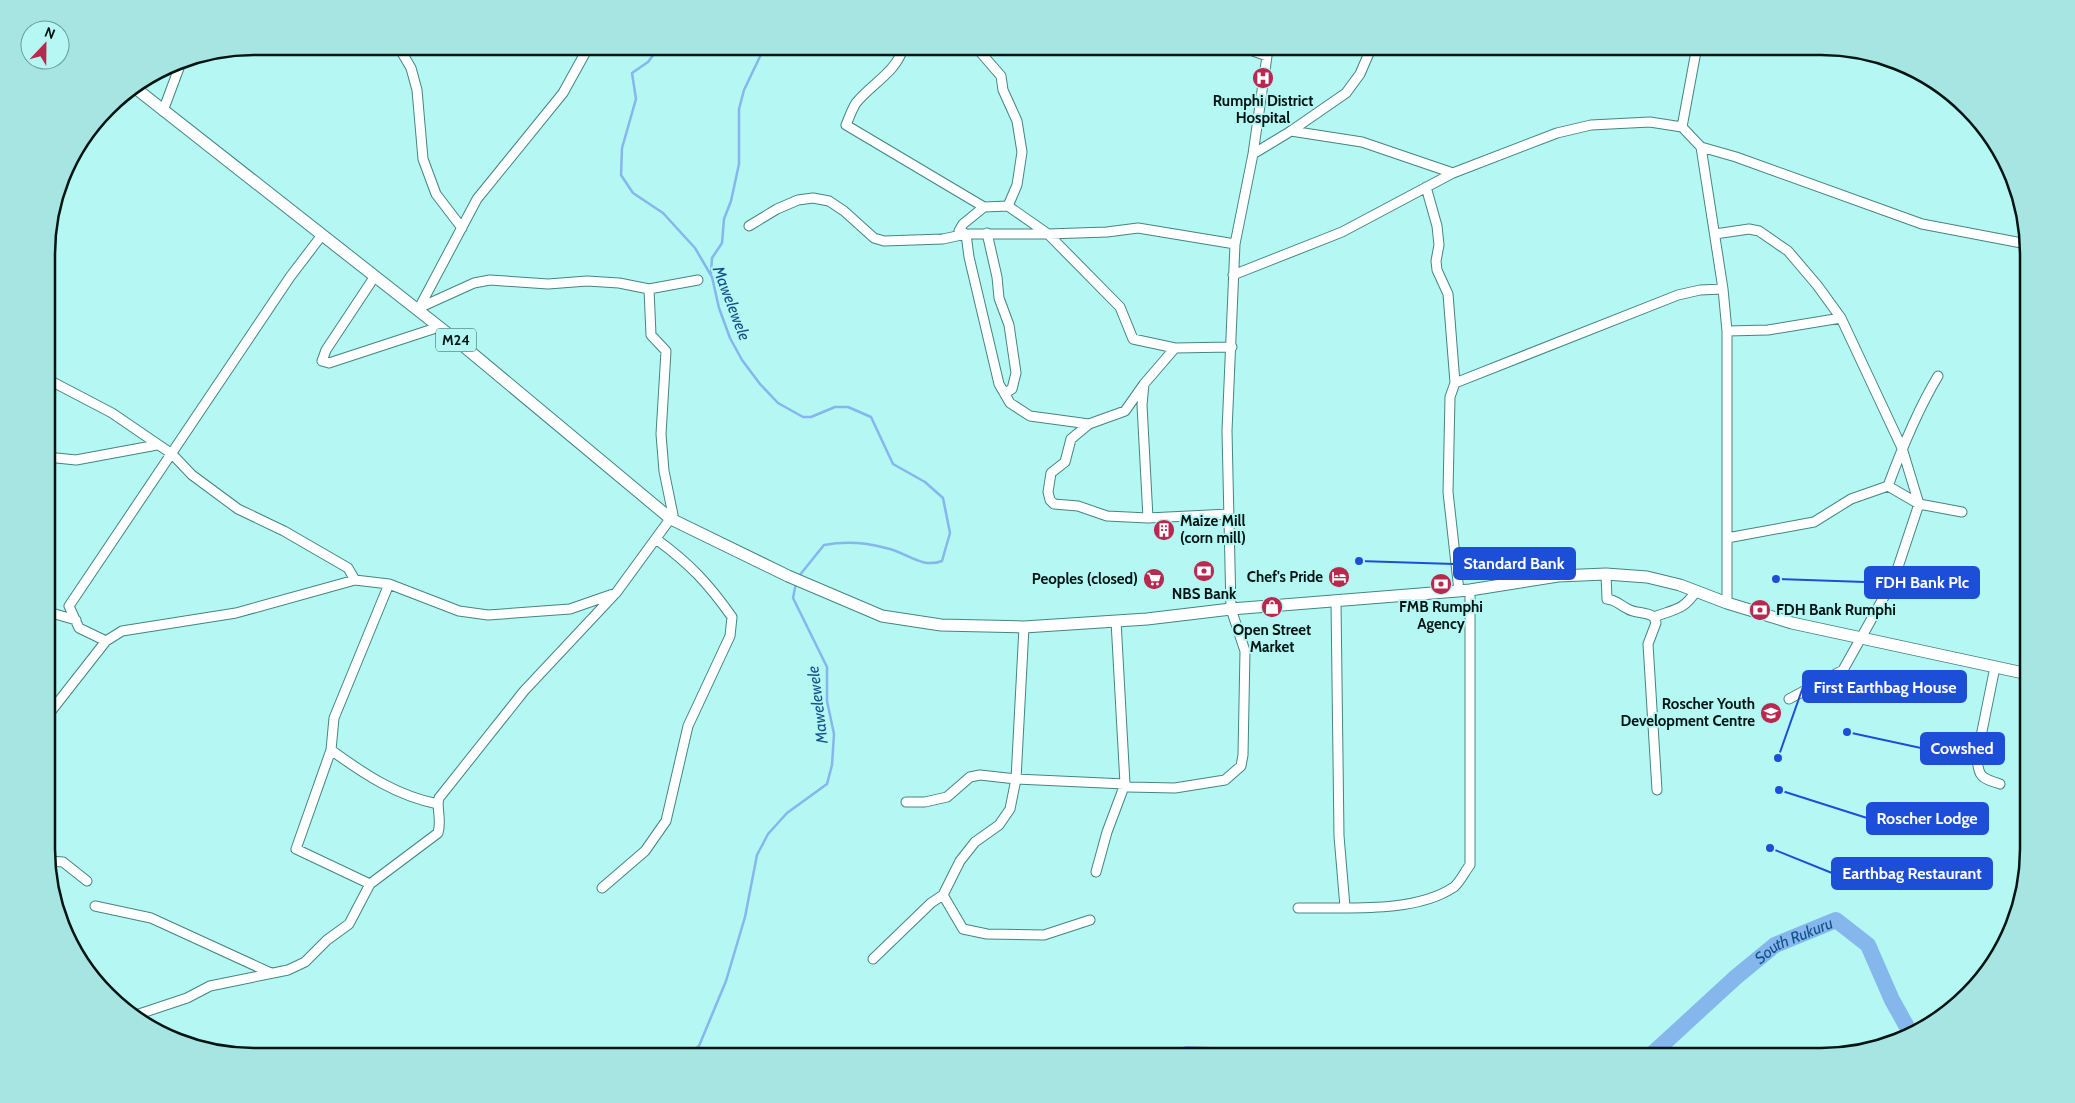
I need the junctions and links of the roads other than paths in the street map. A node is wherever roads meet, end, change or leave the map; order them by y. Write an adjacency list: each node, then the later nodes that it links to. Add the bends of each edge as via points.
1 (403, 55): 20 (street, via 417,90 423,159 436,194)
2 (584, 55): 20 (street, via 564,93 477,199)
3 (901, 55): 18 (street, via 856,104 846,125)
4 (984, 55): 17 (street, via 1002,76 1004,90 1017,121 1022,152 1018,185)
5 (1264, 55): 14 (street, via 1267,56)
6 (1368, 55): 12 (street, via 1360,74 1346,93)
7 (1695, 55): 11 (street)
8 (178, 70): 10 (street)
9 (139, 91): 10 (main road, M24)
10 (163, 110): 25 (main road, M24)
11 (1682, 127): 13 (street); 15 (street, via 1650,122 1591,125 1557,133)
12 (1291, 131): 14 (street); 15 (street, via 1362,142)
13 (1702, 148): 24 (street); 26 (street, via 1736,157 1922,224)
14 (1253, 154): 27 (street)
15 (1453, 173): 16 (street)
16 (1426, 187): 28 (street, via 1342,232); 41 (street, via 1437,226 1437,270 1448,294)
17 (1008, 206): 18 (street); 23 (street)
18 (984, 208): 22 (street, via 963,224 959,231)
19 (749, 226): 22 (street, via 776,209 798,200 814,198 829,201 874,238 884,241 943,239)
20 (462, 228): 33 (street)
21 (987, 233): 22 (street); 23 (street); 43 (street, via 999,298 1009,325 1016,374 1012,388)
22 (966, 234): 43 (street, via 999,384)
23 (1048, 234): 27 (street, via 1138,228); 38 (street, via 1120,307 1133,339)
24 (1715, 234): 32 (street); 34 (street, via 1749,229 1759,231 1788,251)
25 (322, 235): 29 (main road, M24); 47 (street, via 290,277)
26 (2020, 243)
27 (1235, 244): 28 (street)
28 (1233, 275): 37 (street)
29 (375, 276): 33 (main road, M24); 35 (street, via 322,361 329,363)
30 (698, 280): 31 (street)
31 (649, 289): 33 (street, via 611,282 548,284 490,280 474,283); 53 (street, via 651,335 666,351 661,434 664,471 673,510)
32 (1724, 289): 36 (street); 41 (street, via 1678,295)
33 (419, 308): 35 (main road, M24)
34 (1842, 318): 36 (street, via 1768,330); 46 (street)
35 (440, 327): 53 (main road, M24)
36 (1727, 331): 55 (street)
37 (1232, 346): 38 (street); 52 (street, via 1227,431)
38 (1175, 348): 42 (street)
39 (1938, 376): 46 (street)
40 (55, 383): 45 (street, via 112,413)
41 (1455, 383): 60 (street, via 1450,398 1448,492)
42 (1144, 384): 44 (street, via 1125,411); 54 (street, via 1142,405)
43 (1005, 394): 44 (street, via 1010,403 1030,416)
44 (1089, 424): 54 (street, via 1071,439 1065,462 1051,473 1050,500 1054,504 1078,506 1107,516)
45 (157, 445): 47 (street); 48 (street, via 76,460)
46 (1902, 448): 49 (street); 50 (street)
47 (172, 454): 58 (street, via 192,475 238,509 348,568); 68 (street, via 69,606)
48 (55, 458)
49 (1888, 486): 50 (street); 55 (street, via 1851,499 1814,522)
50 (1919, 504): 51 (street); 71 (street, via 1894,579)
51 (1962, 512)
52 (1229, 514): 54 (street); 65 (street)
53 (671, 518): 56 (street); 70 (main road, M24, via 788,576 882,616 941,625)
54 (1148, 518)
55 (1727, 538): 64 (street)
56 (656, 539): 62 (street); 88 (street, via 708,583 732,617 730,636 688,726 666,821 645,851)
57 (1606, 574): 60 (main road, M24, via 1558,576); 61 (main road, M24, via 1647,577); 67 (street, via 1607,599 1618,600 1628,610 1647,612)
58 (355, 580): 59 (street); 72 (street, via 236,612 122,631)
59 (389, 584): 62 (street, via 460,610 508,616 570,609); 77 (street, via 334,718)
60 (1464, 590): 63 (main road, M24); 91 (street, via 1470,865 1455,886 1436,896 1409,903)
61 (1696, 591): 64 (main road, M24); 67 (street, via 1688,604)
62 (616, 592): 83 (street, via 524,691)
63 (1336, 602): 65 (main road, M24); 91 (street, via 1339,836)
64 (1727, 603): 71 (main road, M24, via 1792,624)
65 (1231, 609): 69 (main road, M24); 79 (street, via 1245,651 1241,766 1225,780 1175,788 1128,787)
66 (55, 614): 68 (street)
67 (1654, 617): 81 (street, via 1656,624 1648,644)
68 (76, 620): 72 (street, via 79,628)
69 (1116, 621): 70 (main road, M24); 79 (street)
70 (1024, 627): 78 (street)
71 (1860, 639): 73 (main road, M24); 75 (street, via 1842,670)
72 (106, 641): 76 (street)
73 (1995, 667): 74 (main road, M24); 80 (street, via 1977,756 1978,771 1984,779)
74 (2020, 672)
75 (1789, 699)
76 (55, 706)
77 (331, 750): 83 (street, via 371,778 414,799); 87 (street, via 296,849)
78 (1016, 780): 79 (street); 82 (street, via 970,776 947,797); 89 (street, via 1010,810 999,825 975,842 960,861)
79 (1125, 784): 85 (street)
80 (2000, 784)
81 (1657, 790)
82 (906, 802)
83 (438, 804): 87 (street, via 441,816 438,833)
84 (55, 861): 86 (street, via 63,862)
85 (1096, 872)
86 (87, 881)
87 (370, 884): 95 (street, via 349,924 305,962)
88 (602, 888)
89 (943, 895): 93 (street, via 963,929 987,934 1044,935); 94 (street)
90 (94, 906): 95 (street, via 151,918)
91 (1345, 907): 92 (street)
92 (1298, 908)
93 (1090, 920)
94 (873, 959)
95 (271, 973): 96 (street, via 210,986 187,998)
96 (141, 1013)

